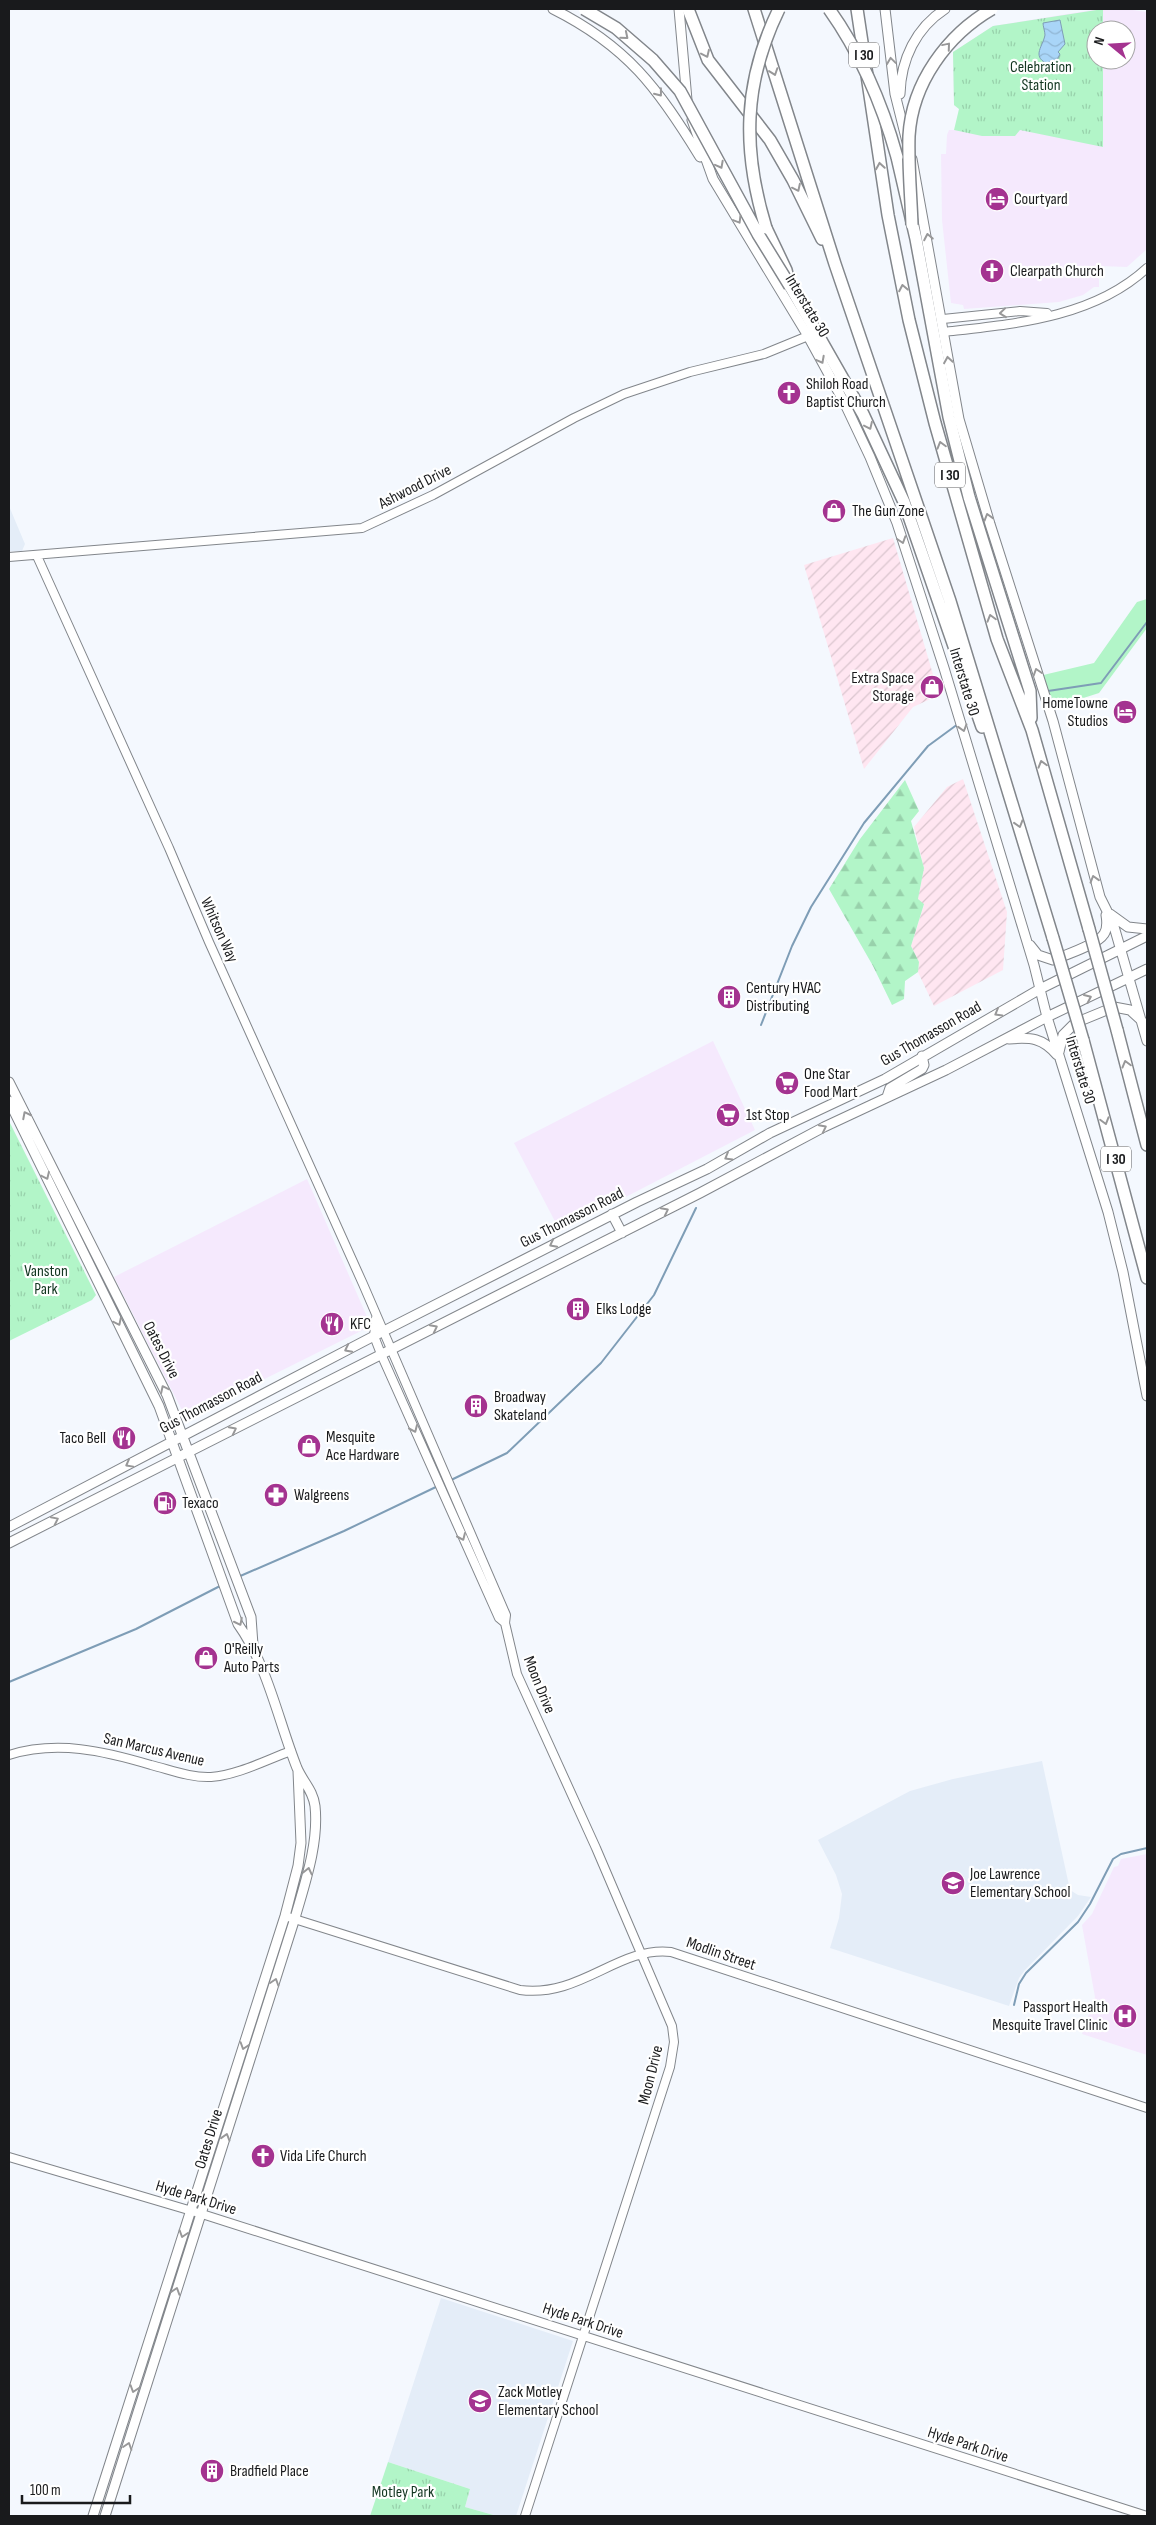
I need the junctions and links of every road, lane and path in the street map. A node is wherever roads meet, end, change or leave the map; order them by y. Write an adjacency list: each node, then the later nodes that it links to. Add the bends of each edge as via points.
1 (553, 9): 13 (main road, one-way to 13, via 594,32 642,72 661,96)
2 (584, 9): 17 (highway, one-way to 17, bridge, via 616,28 653,60 680,92)
3 (679, 9): 13 (main road, Interstate 30, via 685,88 698,140)
4 (688, 9): 16 (highway, one-way to 16, via 708,60 770,140)
5 (754, 9): 16 (highway, I 30, one-way to 16)
6 (779, 9): 17 (highway, bridge, via 755,72 749,125 751,168 766,228)
7 (828, 9): 14 (highway, bridge, via 865,67 886,118)
8 (857, 9): 24 (highway, I 30, one-way to 8, via 997,639 909,320 888,214)
9 (885, 9): 12 (main road, one-way to 9)
10 (945, 9): 12 (main road, via 924,27 907,54 901,76)
11 (992, 9): 14 (highway, one-way to 11, bridge, via 909,135 922,85 932,66 956,36)
12 (899, 112): 19 (main road, one-way to 12, via 913,162)
13 (713, 179): 20 (main road, Interstate 30, one-way to 20)
14 (912, 225): 21 (highway)
15 (1147, 268): 18 (street, via 1104,298)
16 (840, 278): 25 (highway, I 30, via 915,494)
17 (790, 286): 25 (highway, one-way to 25, via 864,414 904,502 972,703)
18 (1052, 314): 19 (street, one-way to 19, via 1020,311); 21 (street, via 1021,323)
19 (943, 319): 21 (main road)
20 (808, 336): 22 (street, Ashwood Drive, via 764,354 690,372 624,394 433,495 362,528); 29 (main road, Interstate 30, one-way to 29, via 855,425 889,501)
21 (940, 336): 24 (highway, via 949,417 969,497 1030,691); 26 (main road, one-way to 21, via 1089,862 1053,721 968,454)
22 (37, 556): 23 (street, Ashwood Drive); 49 (street, Whitson Way)
23 (9, 557)
24 (1032, 730): 43 (highway, I 30, one-way to 24, bridge)
25 (1012, 801): 48 (highway, I 30, one-way to 48, bridge)
26 (1107, 910): 27 (main road, via 1128,927); 29 (main road, via 1104,934 1053,960 1038,955); 30 (main road)
27 (1147, 929)
28 (1147, 936): 30 (main road, Gus Thomasson Road)
29 (1027, 940): 33 (main road, Interstate 30)
30 (1121, 949): 32 (main road); 33 (main road, Gus Thomasson Road)
31 (1147, 969): 32 (main road, Gus Thomasson Road)
32 (1130, 979): 34 (main road, Gus Thomasson Road, one-way to 32); 35 (main road)
33 (1040, 989): 34 (main road, Interstate 30); 38 (main road, Gus Thomasson Road, one-way to 38)
34 (1047, 1016): 36 (main road, Gus Thomasson Road); 39 (main road, Interstate 30)
35 (1142, 1022): 37 (main road); 39 (main road, via 1130,1010 1114,1008 1075,1023 1063,1035)
36 (1004, 1040): 39 (main road, via 1025,1038 1044,1041); 41 (main road, Gus Thomasson Road)
37 (1147, 1041)
38 (922, 1056): 41 (main road, via 922,1069 890,1088); 45 (main road, Gus Thomasson Road, one-way to 45, via 885,1079 770,1133 707,1169)
39 (1060, 1056): 52 (main road, Interstate 30, via 1108,1212)
40 (9, 1082): 44 (main road, Oates Drive, one-way to 40)
41 (887, 1097): 46 (main road, Gus Thomasson Road, one-way to 41)
42 (9, 1102): 44 (main road, Oates Drive)
43 (1147, 1145)
44 (38, 1149): 47 (main road, Oates Drive)
45 (612, 1214): 46 (main road); 50 (main road, Gus Thomasson Road, one-way to 50)
46 (622, 1233): 51 (main road, Gus Thomasson Road, one-way to 46)
47 (81, 1240): 53 (main road, Oates Drive, one-way to 47, via 163,1387); 54 (main road, Oates Drive, one-way to 54, via 159,1406)
48 (1147, 1278)
49 (376, 1316): 50 (street, Moon Drive)
50 (378, 1334): 51 (street, Moon Drive); 53 (main road, Gus Thomasson Road, one-way to 53)
51 (386, 1352): 55 (main road, Gus Thomasson Road, one-way to 51); 65 (street, Moon Drive, via 499,1618 505,1623 517,1674)
52 (1147, 1396)
53 (184, 1434): 54 (main road, Gus Thomasson Road); 55 (main road, Oates Drive)
54 (171, 1440): 56 (main road, Oates Drive); 57 (main road, Gus Thomasson Road, one-way to 57)
55 (190, 1452): 56 (main road, Gus Thomasson Road); 59 (main road, Oates Drive, via 251,1617)
56 (178, 1458): 58 (main road, Gus Thomasson Road, one-way to 56); 59 (main road, Oates Drive, one-way to 59, via 238,1624)
57 (9, 1527)
58 (9, 1540)
59 (253, 1645): 60 (main road, Oates Drive)
60 (291, 1750): 61 (street, San Marcus Avenue, via 212,1777 192,1776 81,1748 45,1748); 62 (main road, Oates Drive)
61 (9, 1755)
62 (298, 1771): 63 (main road, Oates Drive, via 301,1843); 64 (main road, Oates Drive, one-way to 62, via 315,1832 311,1789)
63 (285, 1916): 64 (street, Modlin Street); 68 (main road, Oates Drive, one-way to 68)
64 (295, 1918): 65 (street, Modlin Street, via 494,1982 532,1991 566,1987); 69 (main road, Oates Drive, one-way to 64)
65 (642, 1954): 66 (street, Modlin Street, via 671,1952); 70 (street, Moon Drive, via 670,2017 673,2052)
66 (1147, 2108)
67 (9, 2157): 68 (street, Hyde Park Drive)
68 (191, 2211): 69 (street, Hyde Park Drive); 71 (main road, Oates Drive, one-way to 71)
69 (202, 2214): 70 (street, Hyde Park Drive); 72 (main road, Oates Drive, one-way to 69)
70 (583, 2336): 73 (street, Moon Drive); 74 (street, Hyde Park Drive)
71 (93, 2516)
72 (105, 2516)
73 (524, 2516)
74 (1147, 2516)

